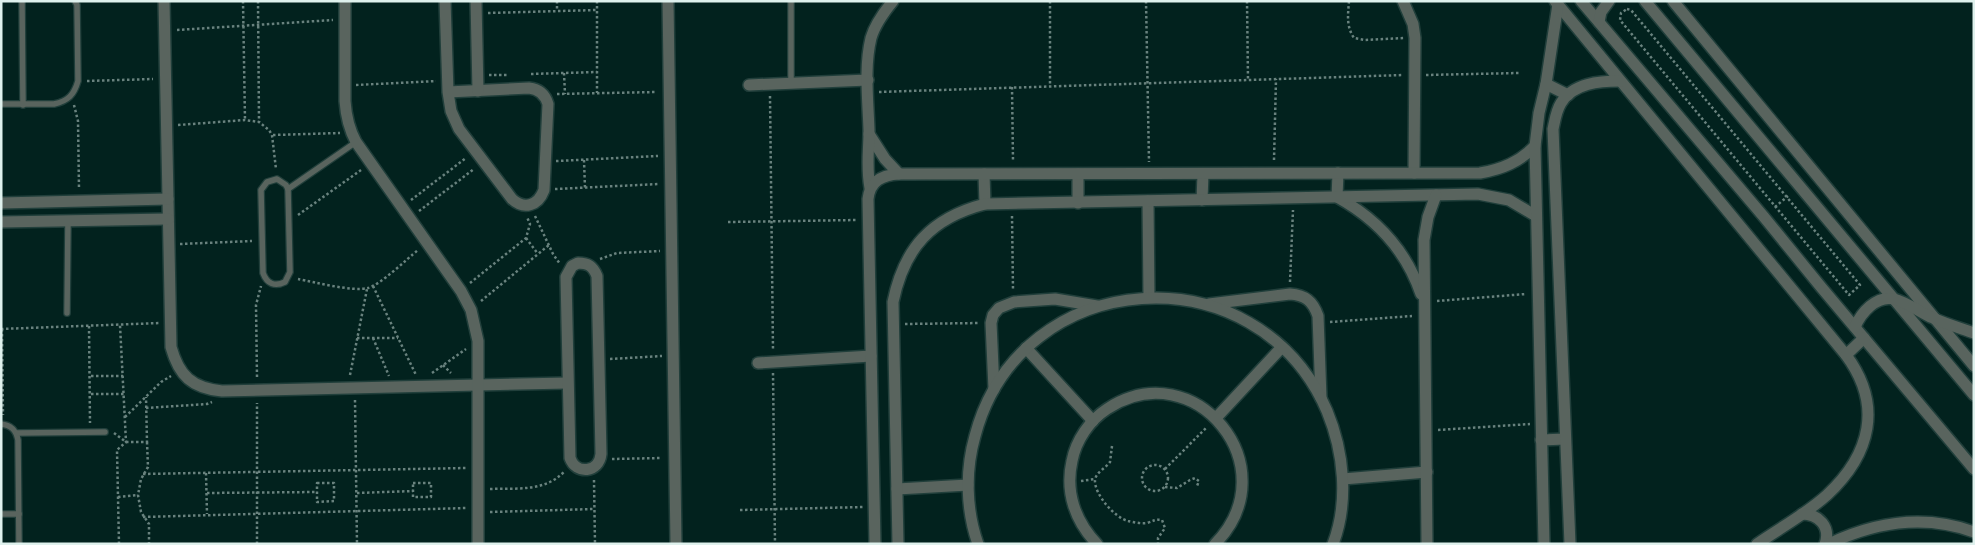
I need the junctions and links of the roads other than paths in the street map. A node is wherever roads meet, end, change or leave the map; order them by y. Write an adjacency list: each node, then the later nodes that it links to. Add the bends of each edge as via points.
1 (22, 1): 27 (lane)
2 (76, 1): 27 (lane, via 78,82 75,90 63,102)
3 (164, 1): 44 (street)
4 (345, 1): 32 (street, via 346,112)
5 (445, 1): 23 (street)
6 (668, 1): 100 (street)
7 (791, 1): 19 (lane)
8 (893, 1): 17 (street, via 880,17 872,36)
9 (1403, 1): 35 (street, via 1415,38)
10 (1581, 1): 16 (street)
11 (1609, 1): 16 (street)
12 (1645, 1): 30 (street)
13 (1673, 1): 25 (street)
14 (1556, 3): 18 (street); 20 (street)
15 (476, 7): 22 (street)
16 (1599, 22): 65 (street)
17 (868, 80): 19 (street); 31 (street)
18 (1620, 81): 24 (street, via 1599,80); 71 (street)
19 (791, 83): 21 (street)
20 (1546, 84): 24 (street); 29 (street)
21 (749, 85)
22 (478, 91): 23 (street); 23 (street, via 529,88 543,94 548,104 544,190 537,202 517,204 512,199 454,120)
23 (448, 92)
24 (1568, 96): 28 (street)
25 (1756, 102): 30 (street); 64 (street)
26 (1, 104): 27 (lane)
27 (23, 105)
28 (1557, 112): 29 (street); 54 (street, via 1552,142)
29 (1539, 113): 33 (street)
30 (1741, 116): 57 (street)
31 (869, 134): 36 (street); 40 (street, via 867,167)
32 (354, 137): 41 (lane); 75 (street, via 471,310 478,341)
33 (1535, 146): 35 (street, via 1517,161 1496,170); 50 (street)
34 (1338, 173): 35 (street); 39 (street); 43 (street)
35 (1414, 173)
36 (899, 174): 37 (street); 40 (street, via 881,177)
37 (984, 174): 38 (street); 49 (street)
38 (1078, 174): 39 (street); 48 (street)
39 (1203, 174): 45 (street)
40 (870, 188): 60 (street)
41 (288, 189): 41 (lane, via 286,184 277,180 267,182 261,190 263,273 269,282 280,284 289,278)
42 (1436, 196): 43 (street); 50 (street, via 1494,196 1509,200); 59 (street, via 1424,234)
43 (1337, 197): 45 (street); 59 (street, via 1370,218 1398,248 1413,274)
44 (168, 199): 47 (street); 51 (street)
45 (1202, 200): 46 (street)
46 (1148, 201): 48 (street); 56 (street)
47 (1, 202)
48 (1078, 203): 49 (street)
49 (986, 204): 58 (street, via 947,218 930,230 916,245 902,269)
50 (1536, 216): 55 (street)
51 (168, 219): 52 (street); 75 (street, via 171,347 182,374 194,384 222,391)
52 (68, 221): 53 (street); 63 (lane)
53 (1, 222)
54 (1558, 292): 55 (street); 86 (street)
55 (1537, 293): 87 (street)
56 (1149, 297): 61 (street); 62 (street)
57 (1894, 299): 64 (street); 65 (street, via 1870,306); 77 (street)
58 (893, 302): 60 (street); 82 (street)
59 (1423, 302): 89 (street)
60 (870, 304): 70 (street)
61 (1207, 304): 68 (street, via 1259,329); 78 (street, via 1290,294 1300,294 1309,299 1315,306 1319,322)
62 (1097, 306): 69 (street, via 1047,330); 76 (street, via 1055,299 1014,302 999,308 991,323)
63 (67, 313)
64 (1935, 319): 66 (street); 73 (street)
65 (1855, 327): 67 (street)
66 (1974, 333)
67 (1864, 338): 71 (street); 88 (street)
68 (1282, 347): 78 (street, via 1304,371); 79 (street)
69 (1026, 348): 76 (street); 80 (street)
70 (871, 356): 72 (street); 84 (street)
71 (1846, 356): 95 (street, via 1857,371 1868,405 1864,441 1828,495)
72 (758, 363)
73 (1974, 366)
74 (567, 383): 74 (street, via 570,458 584,470 597,464 599,359 597,276 591,265 585,263 572,266 566,277); 75 (street)
75 (478, 385): 99 (street)
76 (994, 389): 91 (street, via 977,427)
77 (1974, 395)
78 (1321, 398): 90 (street, via 1340,451)
79 (1216, 418): 80 (street, via 1193,402 1167,394 1153,394 1114,404); 97 (street, via 1233,440 1243,480 1233,520)
80 (1093, 421): 104 (street, via 1078,443 1070,469 1070,482 1074,509)
81 (2, 424): 85 (lane)
82 (895, 430): 84 (street); 92 (street)
83 (105, 432): 85 (lane)
84 (873, 432): 101 (street)
85 (17, 433): 94 (lane)
86 (1565, 439): 87 (street); 108 (street)
87 (1541, 440): 107 (street)
88 (1974, 469)
89 (1427, 472): 90 (street); 106 (street)
90 (1343, 478): 105 (street, via 1341,510)
91 (968, 485): 92 (street); 103 (street)
92 (897, 489): 102 (street)
93 (1, 514): 94 (lane)
94 (19, 514): 98 (lane)
95 (1802, 514): 109 (street); 110 (street, via 1821,521 1827,533)
96 (1974, 532): 110 (street, via 1941,523 1902,522 1874,526)
97 (1216, 543)
98 (19, 544)
99 (478, 544)
100 (676, 544)
101 (875, 544)
102 (898, 544)
103 (978, 544)
104 (1097, 544)
105 (1333, 544)
106 (1428, 544)
107 (1544, 544)
108 (1570, 544)
109 (1757, 544)
110 (1827, 544)

